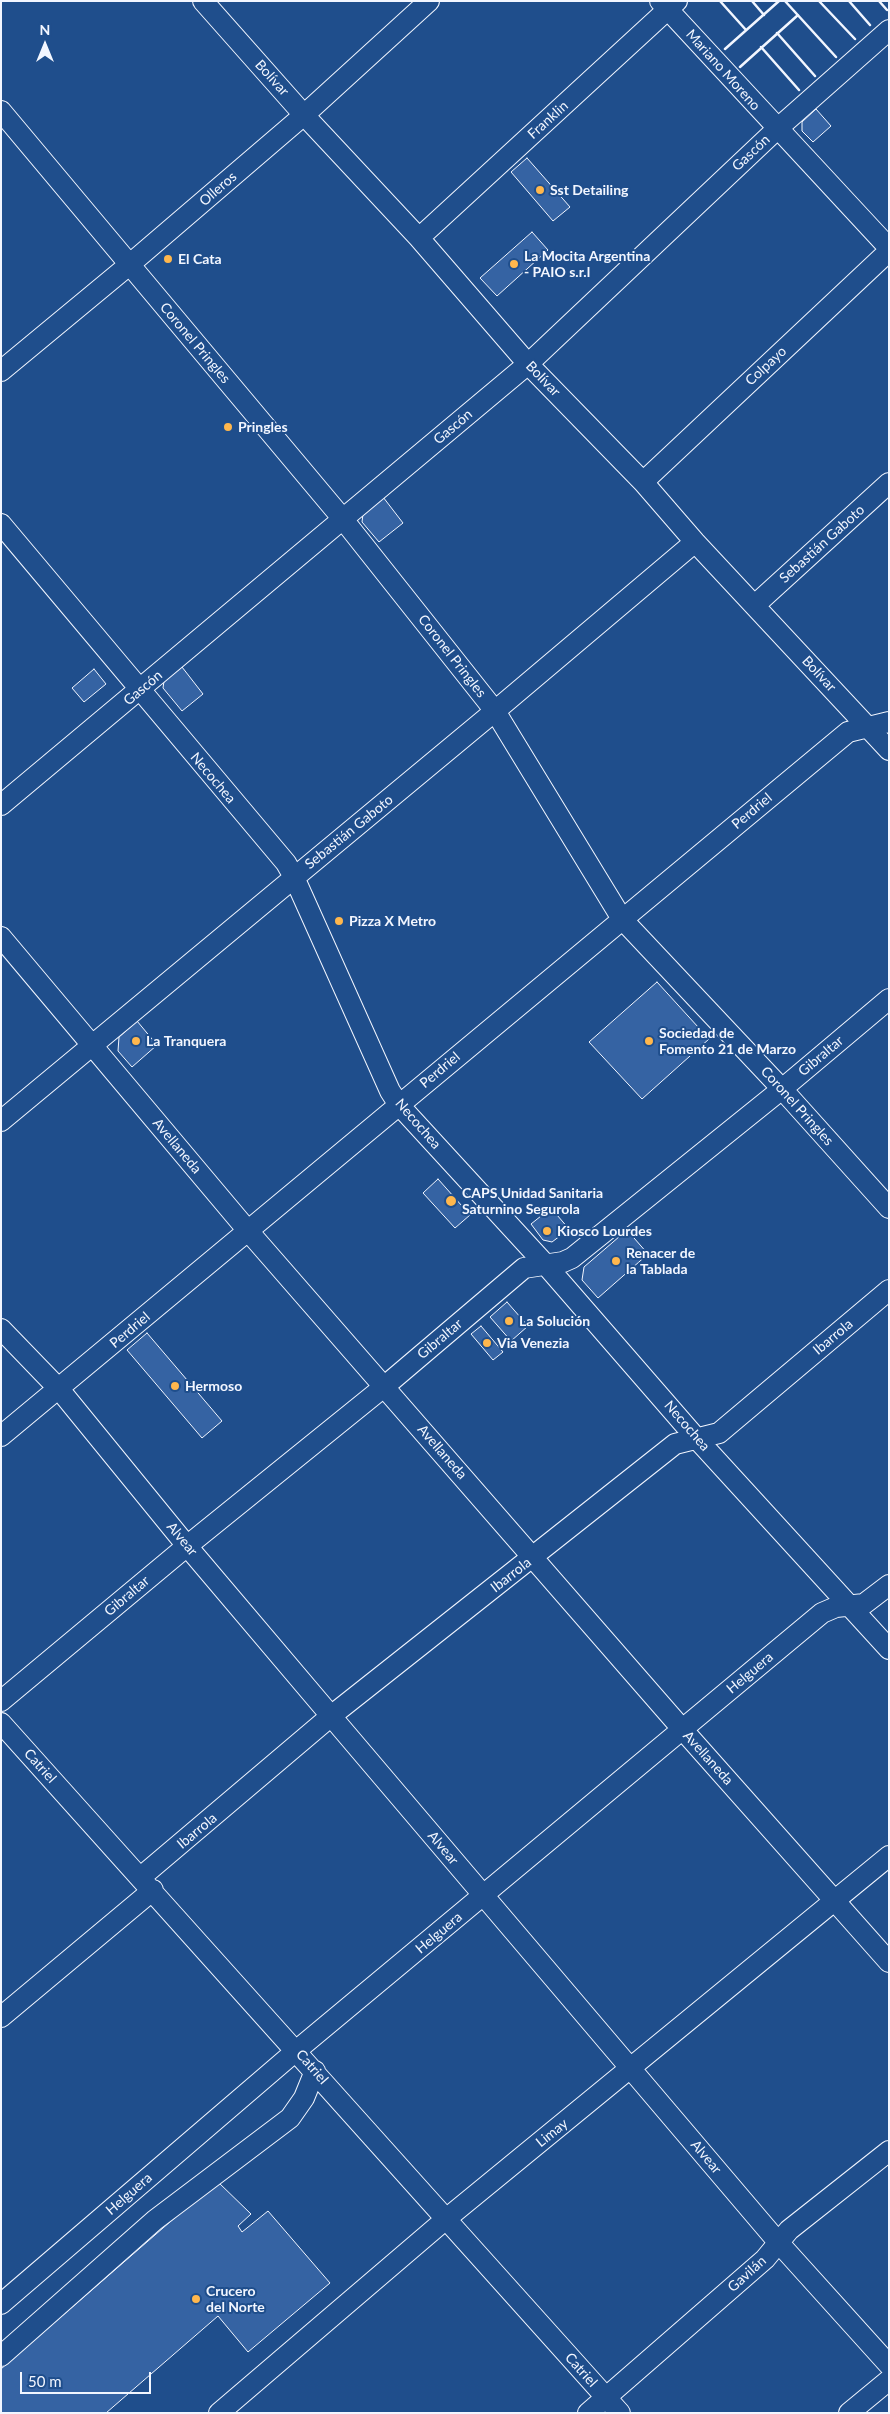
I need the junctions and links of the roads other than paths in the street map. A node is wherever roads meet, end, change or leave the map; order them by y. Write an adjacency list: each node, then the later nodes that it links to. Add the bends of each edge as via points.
1 (203, 1): 6 (street, Bolívar)
2 (429, 1): 6 (street, Olleros)
3 (668, 4): 7 (street, Mariano Moreno); 8 (street, Franklin)
4 (889, 30): 7 (street, Gascón)
5 (1, 111): 10 (street, Coronel Pringles)
6 (304, 115): 8 (street, Bolívar); 10 (street, Olleros)
7 (777, 129): 9 (street, Mariano Moreno); 11 (street, Gascón)
8 (419, 238): 11 (street, Bolívar)
9 (889, 249): 13 (street, Colpayo)
10 (130, 266): 12 (street, Olleros); 15 (street, Coronel Pringles)
11 (528, 364): 13 (street, Bolívar); 15 (street, Gascón)
12 (1, 371)
13 (643, 482): 17 (street, Bolívar)
14 (889, 483): 18 (street, Sebastián Gaboto)
15 (342, 518): 19 (street, Gascón); 20 (street, Coronel Pringles)
16 (1, 524): 19 (street, Necochea)
17 (695, 542): 18 (street, Bolívar); 20 (street, Sebastián Gaboto)
18 (755, 605): 22 (street, Bolívar)
19 (139, 691): 24 (street, Gascón); 25 (street, Necochea, via 280,856)
20 (495, 711): 25 (street, Sebastián Gaboto); 26 (street, Coronel Pringles)
21 (889, 722): 22 (street, Perdriel)
22 (868, 727): 23 (street, Bolívar); 26 (street, Perdriel, via 848,732)
23 (889, 750)
24 (1, 805)
25 (294, 877): 29 (street, Sebastián Gaboto); 31 (street, Necochea)
26 (622, 919): 30 (street, Coronel Pringles); 31 (street, Perdriel)
27 (1, 937): 29 (street, Avellaneda)
28 (889, 999): 30 (street, Gibraltar)
29 (92, 1044): 32 (street, Sebastián Gaboto); 34 (street, Avellaneda)
30 (782, 1089): 33 (street, Coronel Pringles); 35 (street, Gibraltar, via 572,1258)
31 (399, 1105): 34 (street, Perdriel); 35 (street, Necochea)
32 (1, 1121)
33 (889, 1208)
34 (249, 1232): 38 (street, Avellaneda); 39 (street, Perdriel)
35 (546, 1264): 38 (street, Gibraltar, via 524,1268); 41 (street, Necochea)
36 (889, 1290): 41 (street, Ibarrola, via 720,1433)
37 (1, 1329): 39 (street, Alvear)
38 (385, 1386): 42 (street, Gibraltar); 43 (street, Avellaneda)
39 (59, 1389): 40 (street, Perdriel); 42 (street, Alvear)
40 (1, 1436)
41 (697, 1439): 43 (street, Ibarrola, via 675,1444); 45 (street, Necochea)
42 (187, 1546): 47 (street, Gibraltar); 48 (street, Alvear)
43 (534, 1558): 48 (street, Ibarrola); 50 (street, Avellaneda)
44 (889, 1585): 45 (street, Helguera, via 864,1604)
45 (849, 1605): 46 (street, Necochea); 50 (street, Helguera, via 822,1613)
46 (889, 1650)
47 (1, 1701)
48 (331, 1716): 52 (street, Ibarrola); 53 (street, Alvear)
49 (1, 1723): 52 (street, Catriel)
50 (683, 1730): 53 (street, Helguera); 54 (street, Avellaneda)
51 (889, 1856): 54 (street, Limay)
52 (147, 1884): 56 (street, Ibarrola); 57 (street, Catriel)
53 (484, 1896): 57 (street, Helguera); 58 (street, Alvear)
54 (836, 1900): 55 (street, Avellaneda); 58 (street, Limay)
55 (889, 1962)
56 (1, 2017)
57 (297, 2050): 59 (street, Catriel); 63 (street, Helguera)
58 (632, 2068): 61 (street, Limay); 62 (street, Alvear)
59 (315, 2071): 61 (street, Catriel); 64 (street, via 290,2118 155,2220)
60 (889, 2151): 62 (street, Gavilán)
61 (446, 2219): 67 (street, Catriel); 68 (street, Limay)
62 (778, 2242): 65 (street, Alvear); 67 (street, Gavilán, via 765,2259)
63 (1, 2304)
64 (1, 2356)
65 (889, 2365)
66 (889, 2380): 71 (street)
67 (606, 2398): 69 (street, Gavilán); 70 (street, Catriel)
68 (219, 2413)
69 (588, 2413)
70 (620, 2413)
71 (849, 2413)

